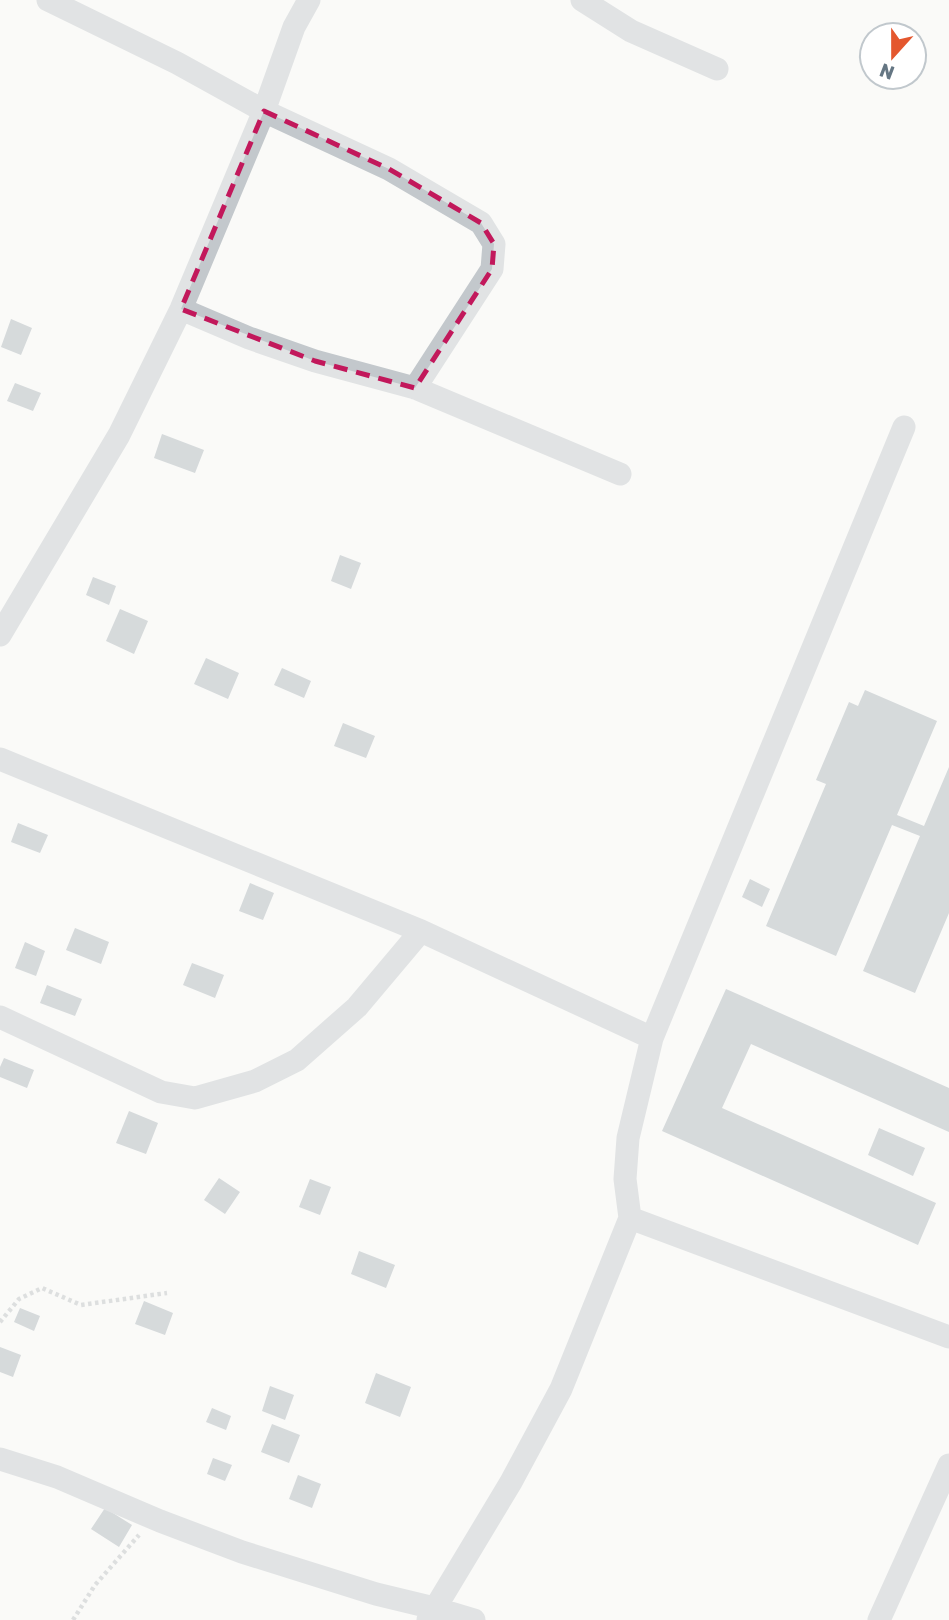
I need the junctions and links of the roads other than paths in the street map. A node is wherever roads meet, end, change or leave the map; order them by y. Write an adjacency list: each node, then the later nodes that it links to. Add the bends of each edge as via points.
1 (48, 0): 5 (street)
2 (309, 0): 5 (street, via 294,27)
3 (582, 0): 4 (street, via 631,31)
4 (718, 69)
5 (264, 111): 6 (street); 7 (street, via 389,169 481,223 494,244 492,269)
6 (181, 309): 7 (street, via 315,361); 10 (street, via 119,435)
7 (415, 388): 9 (street)
8 (904, 427): 14 (street)
9 (620, 474)
10 (0, 635)
11 (0, 759): 12 (street)
12 (421, 931): 13 (street, via 357,1007 298,1060 254,1081 195,1098 161,1092); 14 (street)
13 (0, 1017)
14 (652, 1038): 15 (street, via 628,1138 625,1179)
15 (630, 1217): 16 (street); 19 (street, via 561,1389)
16 (949, 1337)
17 (0, 1459): 19 (street, via 57,1477 205,1539)
18 (949, 1465): 21 (street)
19 (431, 1614): 20 (street)
20 (474, 1620)
21 (878, 1620)

